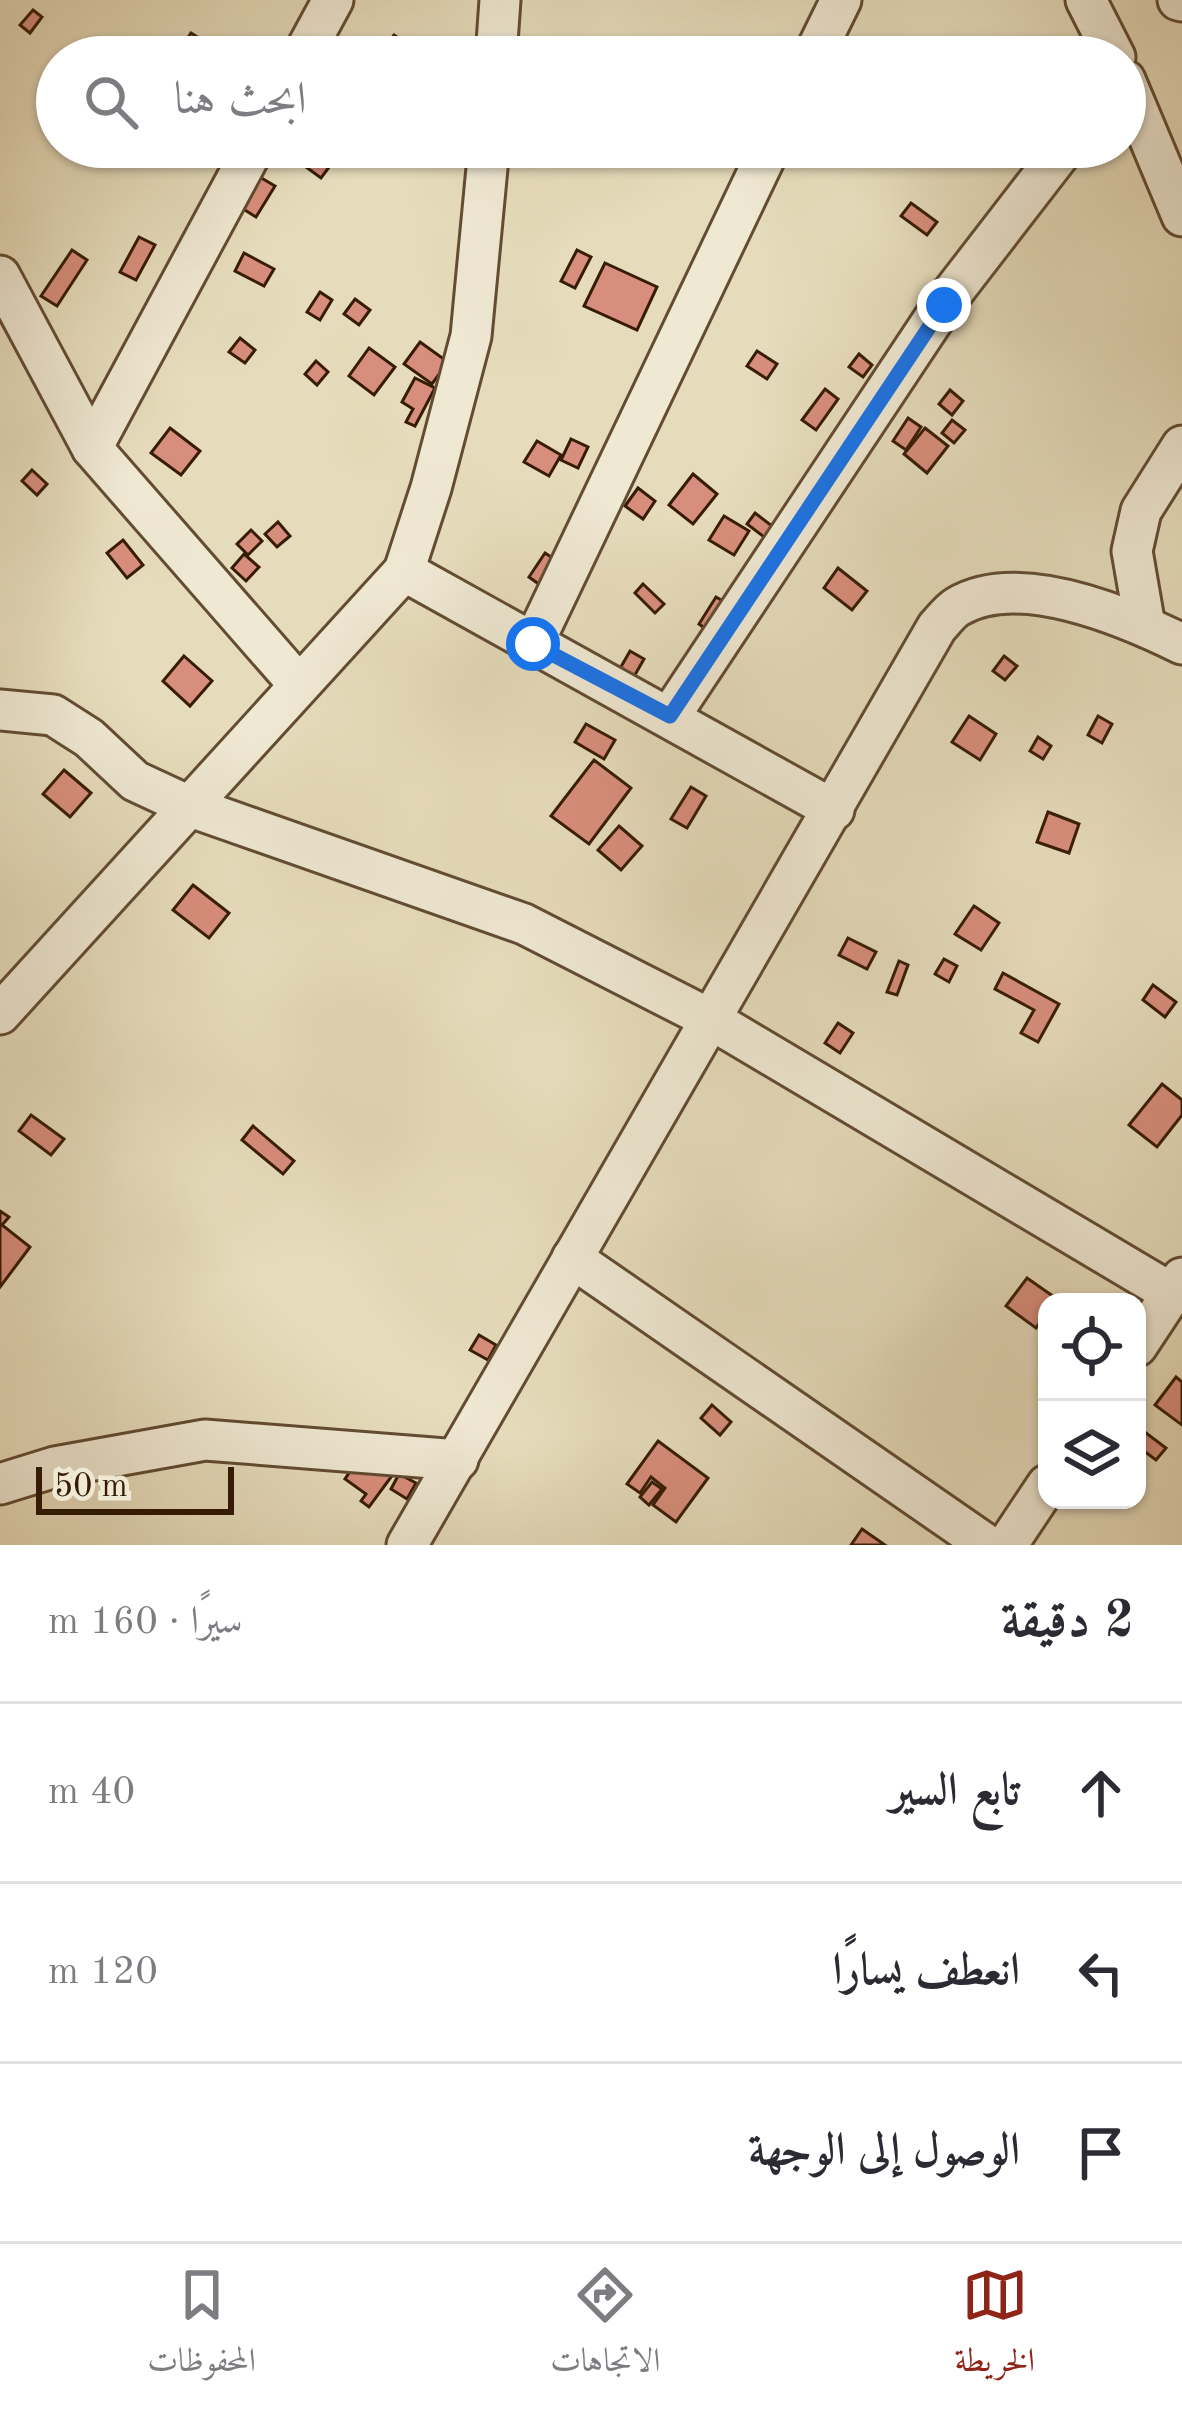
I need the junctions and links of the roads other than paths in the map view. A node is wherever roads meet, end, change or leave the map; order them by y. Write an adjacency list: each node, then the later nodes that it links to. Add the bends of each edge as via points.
1 (333, 0): 5 (street)
2 (500, 0): 6 (street)
3 (841, 0): 7 (street)
4 (1086, 0): 8 (street)
5 (313, 36)
6 (497, 36)
7 (823, 36)
8 (1104, 36)
9 (1146, 130): 14 (street)
10 (243, 168): 17 (street)
11 (487, 168): 18 (street, via 471,336)
12 (760, 168): 20 (street)
13 (1049, 168): 24 (street, via 944,305)
14 (1182, 216)
15 (0, 276): 17 (street)
16 (1182, 446): 19 (street, via 1136,531)
17 (92, 448): 22 (street)
18 (404, 571): 20 (street); 22 (street)
19 (1145, 626): 21 (street); 26 (street, via 1073,600 1021,594 956,608 937,627)
20 (533, 644): 24 (street)
21 (1182, 644)
22 (299, 686): 25 (street)
23 (0, 710): 25 (street, via 53,715 135,781)
24 (670, 716): 26 (street)
25 (191, 807): 27 (street); 28 (street, via 524,924)
26 (834, 809): 28 (street)
27 (0, 1014)
28 (710, 1018): 29 (street); 30 (street)
29 (572, 1258): 32 (street); 36 (street)
30 (1176, 1285): 31 (street)
31 (1146, 1332)
32 (458, 1460): 33 (street, via 205,1440); 35 (street)
33 (0, 1484)
34 (1038, 1498): 37 (street)
35 (407, 1545)
36 (987, 1545)
37 (1007, 1545)

